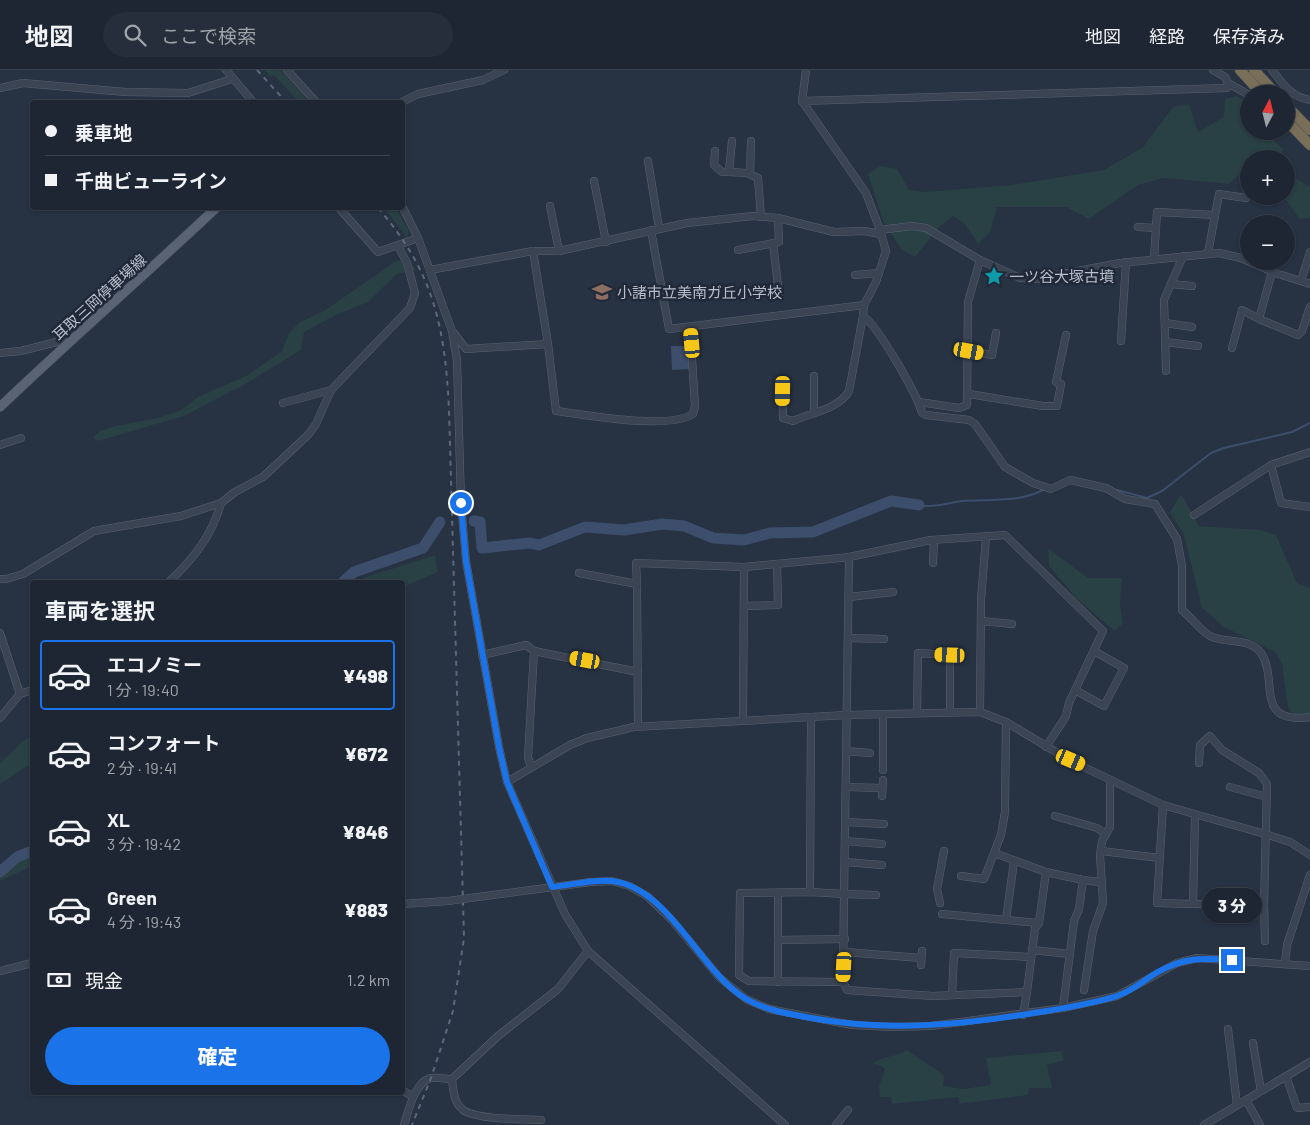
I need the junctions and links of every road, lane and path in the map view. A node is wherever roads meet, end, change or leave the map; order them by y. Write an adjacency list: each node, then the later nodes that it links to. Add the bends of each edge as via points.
1 (226, 70): 9 (street)
2 (287, 70): 16 (street)
3 (504, 70): 17 (street, via 483,80 418,94)
4 (806, 70): 19 (street)
5 (1213, 70): 10 (street, via 1225,77)
6 (1240, 70): 11 (highway)
7 (1254, 70): 12 (highway)
8 (1272, 70): 18 (street, via 1291,93)
9 (232, 79): 13 (street, via 188,93 125,92 23,83); 15 (street)
10 (1228, 83): 14 (street); 19 (street, via 1227,88)
11 (1254, 85)
12 (1268, 85)
13 (0, 88)
14 (1240, 90)
15 (251, 100)
16 (314, 100)
17 (405, 100)
18 (1310, 100)
19 (802, 101): 42 (street, via 866,193)
20 (1295, 114): 22 (highway)
21 (1295, 129): 25 (highway)
22 (1310, 130)
23 (732, 141): 28 (street)
24 (751, 141): 29 (street)
25 (1310, 145)
26 (714, 151): 28 (street, via 714,166 722,172)
27 (648, 161): 41 (street)
28 (729, 172): 29 (street)
29 (750, 174): 37 (street, via 758,178)
30 (594, 181): 44 (street)
31 (1240, 197): 36 (street, via 1219,194)
32 (550, 206): 49 (street)
33 (214, 210): 75 (main road, 耳取三岡停車場線)
34 (341, 210): 46 (street, via 378,252)
35 (404, 210): 43 (street)
36 (1215, 215): 40 (street, via 1157,212); 51 (street)
37 (761, 217): 38 (street); 41 (street, via 687,222)
38 (778, 218): 42 (street, via 834,232); 45 (street, via 780,242)
39 (1138, 227): 40 (street)
40 (1156, 228): 53 (street)
41 (655, 229): 44 (street); 70 (street, via 670,329)
42 (880, 232): 54 (street, via 912,226 926,228); 57 (street, via 886,251)
43 (418, 238): 46 (street); 56 (street)
44 (606, 242): 49 (street)
45 (773, 243): 47 (street); 64 (street)
46 (398, 246): 85 (street, via 407,263 415,293 410,308)
47 (738, 250)
48 (533, 251): 49 (street); 56 (street); 78 (street)
49 (559, 251)
50 (1310, 252): 60 (street)
51 (1208, 253): 52 (street); 58 (street, via 1229,254)
52 (1183, 256): 53 (street); 61 (street)
53 (1154, 259): 55 (street)
54 (980, 260): 55 (street, via 1020,278 1036,279); 81 (street, via 968,302)
55 (1126, 262): 76 (street)
56 (430, 270): 72 (street)
57 (879, 272): 59 (street); 65 (street)
58 (1272, 272): 60 (street); 68 (street)
59 (856, 275)
60 (1301, 281): 62 (street)
61 (1171, 284): 63 (street); 69 (street, via 1164,300)
62 (1310, 284)
63 (1192, 286)
64 (779, 294)
65 (864, 305): 67 (street); 70 (street)
66 (1310, 307): 68 (street, via 1298,335)
67 (862, 316): 89 (street, via 890,353); 91 (street, via 849,390 836,404)
68 (1259, 318): 80 (street, via 1242,310)
69 (1165, 323): 71 (street); 77 (street)
70 (690, 327): 78 (street, via 695,406 693,414 680,420 617,420 556,411)
71 (1192, 327)
72 (452, 331): 78 (street, via 466,349); 119 (street, via 457,360 466,561)
73 (996, 333): 81 (street, via 992,355)
74 (1066, 335): 87 (street, via 1056,382 1061,384 1057,406)
75 (72, 338): 82 (street); 90 (main road, 耳取三岡停車場線)
76 (1121, 341)
77 (1166, 342): 79 (street); 83 (street)
78 (548, 344)
79 (1198, 346)
80 (1232, 348)
81 (969, 351): 87 (street)
82 (0, 354)
83 (1166, 371)
84 (814, 376): 91 (street)
85 (331, 390): 88 (street); 96 (street, via 309,434 262,477)
86 (783, 391): 91 (street, via 782,418 793,421)
87 (969, 394): 89 (street, via 967,405 959,408)
88 (282, 402)
89 (919, 402): 130 (street, via 922,413 926,415 969,420 975,424 1005,467 1033,483 1051,489 1070,480 1077,481 1106,488 1125,499 1155,504 1177,538 1182,566 1182,610 1210,636 1252,645 1260,651 1267,665 1269,696 1278,711 1295,719)
90 (0, 407)
91 (814, 412)
92 (21, 438): 93 (street)
93 (0, 445)
94 (1310, 452): 95 (street)
95 (1271, 465): 97 (street, via 1281,503); 98 (street)
96 (221, 503): 106 (street, via 181,516 94,531 22,574); 107 (street, via 199,551)
97 (1310, 507)
98 (1194, 515)
99 (986, 537): 100 (street); 112 (street); 118 (street, via 1005,535 1103,631)
100 (934, 540): 101 (street); 102 (street)
101 (851, 557): 103 (street); 110 (street)
102 (933, 563)
103 (777, 564): 104 (street); 111 (street, via 778,605)
104 (744, 567): 108 (street, via 636,563); 111 (street)
105 (579, 573): 108 (street)
106 (0, 579)
107 (171, 580)
108 (637, 584): 120 (street)
109 (893, 592): 110 (street)
110 (849, 597): 115 (street)
111 (744, 606): 132 (street)
112 (981, 621): 113 (street); 125 (street)
113 (1012, 624)
114 (0, 633): 123 (street)
115 (848, 638): 116 (street); 128 (street)
116 (884, 639)
117 (534, 651): 119 (street, via 526,645); 120 (street); 139 (street, via 528,758)
118 (1094, 651): 121 (street); 121 (street, via 1124,668 1104,706)
119 (482, 655): 143 (street)
120 (638, 672): 134 (street)
121 (1075, 690): 135 (street, via 1066,716)
122 (30, 691): 123 (street)
123 (20, 694): 131 (street)
124 (950, 712): 125 (street); 126 (street); 126 (street, via 950,655 918,653)
125 (980, 712): 133 (street)
126 (917, 713): 127 (street)
127 (883, 714): 128 (street); 140 (street)
128 (846, 715): 129 (street); 136 (street)
129 (812, 717): 132 (street); 170 (street)
130 (1310, 717)
131 (0, 718)
132 (743, 720): 134 (street)
133 (1006, 722): 135 (street); 158 (street, via 1004,812 1001,835)
134 (638, 726): 139 (street, via 588,738)
135 (1046, 747): 142 (street)
136 (846, 751): 137 (street); 144 (street)
137 (870, 753)
138 (1199, 763): 146 (street, via 1200,746 1210,736 1222,750 1259,773 1267,784)
139 (531, 766): 143 (street)
140 (883, 770)
141 (883, 780): 144 (street, via 882,792)
142 (1110, 780): 147 (street); 152 (street, via 1110,827)
143 (507, 782): 169 (street)
144 (846, 787): 150 (street)
145 (1230, 787): 146 (street)
146 (1267, 797): 153 (street)
147 (1163, 806): 148 (street); 160 (street)
148 (1195, 815): 153 (street); 176 (street)
149 (1056, 816): 152 (street, via 1097,828)
150 (846, 822): 151 (street); 154 (street)
151 (884, 824)
152 (1106, 834): 156 (street)
153 (1265, 834): 159 (street, via 1290,842); 177 (street)
154 (845, 841): 155 (street); 162 (street)
155 (882, 844)
156 (1101, 850): 160 (street); 168 (street)
157 (944, 851): 174 (street, via 937,889)
158 (994, 853): 161 (street); 166 (street, via 984,879)
159 (1310, 855)
160 (1160, 858): 176 (street, via 1157,903)
161 (1014, 861): 164 (street); 179 (street)
162 (845, 862): 163 (street); 172 (street)
163 (882, 865)
164 (1046, 872): 167 (street); 180 (street)
165 (1310, 875): 190 (street, via 1287,945)
166 (961, 876)
167 (1082, 880): 168 (street); 187 (street)
168 (1100, 882): 195 (street, via 1103,903 1093,931)
169 (552, 887): 175 (street, bridge); 184 (street, via 572,928); 199 (street, via 612,881 630,886 647,896 671,919 719,977 746,999 769,1009 852,1024 891,1027 931,1026)
170 (810, 892): 171 (street); 172 (street)
171 (778, 893): 182 (street); 193 (street, via 740,893 739,948 740,975 749,981)
172 (844, 894): 173 (street); 181 (street)
173 (876, 895)
174 (940, 903)
175 (405, 904)
176 (1193, 904): 177 (street)
177 (1264, 905): 183 (street)
178 (942, 914): 179 (street)
179 (1006, 920): 180 (street)
180 (1039, 923): 186 (street, via 1035,928)
181 (845, 939): 182 (street); 185 (street)
182 (778, 940): 193 (street)
183 (1264, 941)
184 (588, 951): 204 (street, via 558,988 498,1036); 214 (street)
185 (844, 952): 188 (street); 194 (street)
186 (1031, 954): 187 (street); 196 (street); 197 (street, via 954,953)
187 (1070, 954): 198 (street)
188 (921, 958)
189 (30, 964): 192 (street)
190 (1285, 964): 191 (street); 198 (street, via 1197,958 1170,966 1117,996)
191 (1310, 966)
192 (0, 971)
193 (778, 982): 194 (street)
194 (843, 982): 197 (street, via 847,990)
195 (1084, 990)
196 (1027, 992): 197 (street); 199 (street)
197 (952, 995)
198 (1063, 1008): 199 (street)
199 (1023, 1015)
200 (1228, 1029): 209 (street)
201 (1253, 1043): 206 (street)
202 (1310, 1062): 203 (street)
203 (1286, 1076): 206 (street); 210 (street, via 1297,1108)
204 (452, 1079): 207 (street, via 425,1080); 212 (street, via 454,1094 463,1110 476,1115)
205 (405, 1092): 207 (street)
206 (1261, 1092): 208 (street)
207 (412, 1096): 213 (street)
208 (1246, 1100): 209 (street); 217 (street)
209 (1237, 1105): 216 (street)
210 (1310, 1106)
211 (848, 1110): 215 (street)
212 (541, 1120)
213 (404, 1125)
214 (783, 1125)
215 (836, 1125)
216 (1204, 1125)
217 (1260, 1125)

